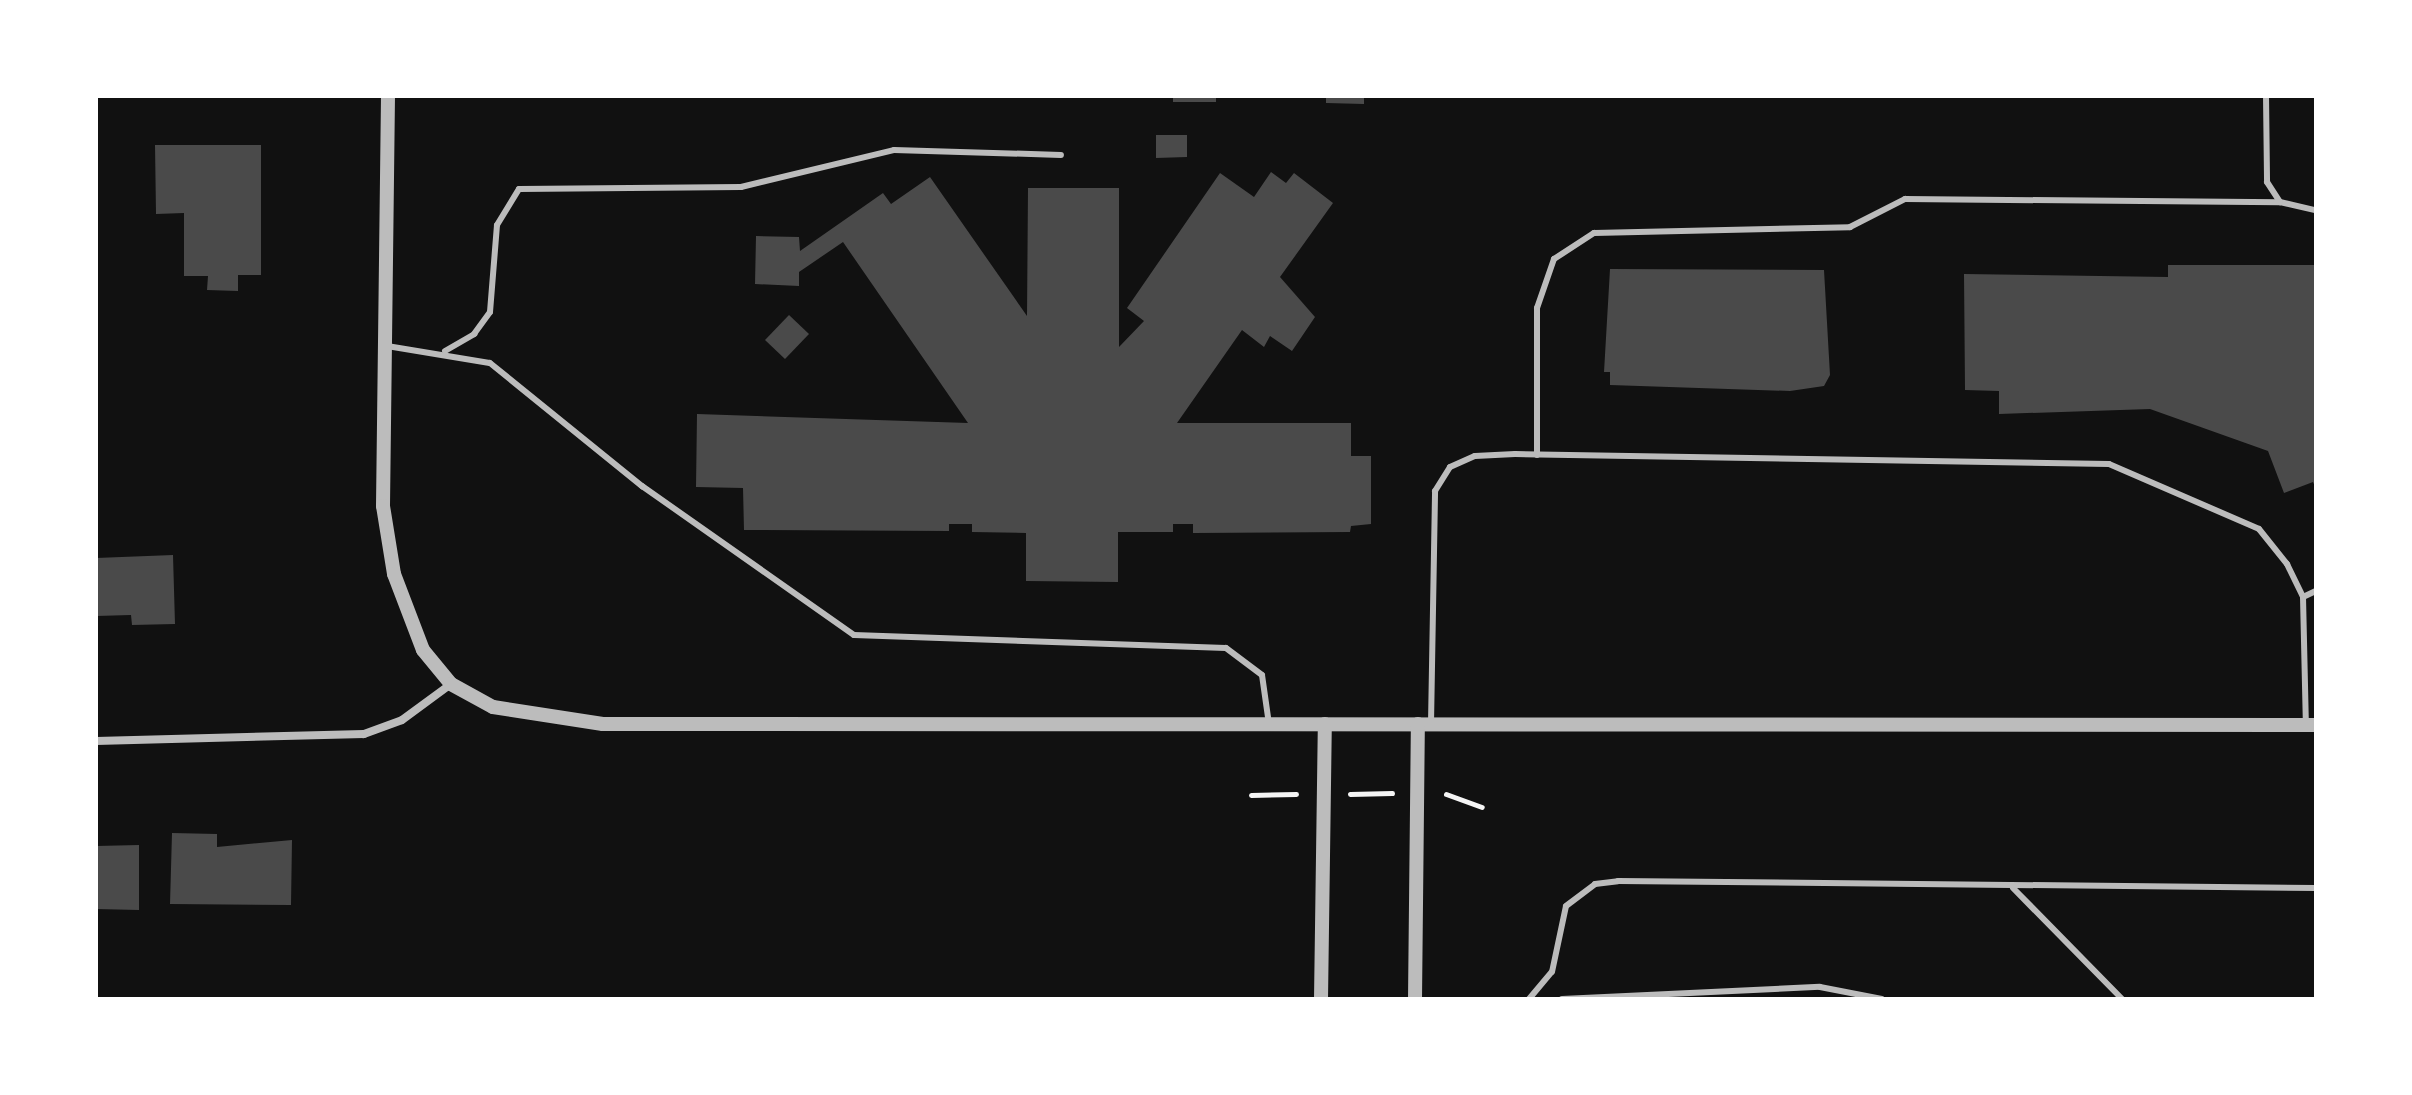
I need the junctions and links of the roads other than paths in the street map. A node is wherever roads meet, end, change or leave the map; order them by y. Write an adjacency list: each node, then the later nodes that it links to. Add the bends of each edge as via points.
1 (388, 96): 6 (street)
2 (2266, 96): 4 (lane, via 2267,182)
3 (1061, 155): 7 (lane, via 894,150 741,187 519,189 497,225 490,312 474,334)
4 (2280, 202): 5 (lane); 8 (lane, via 1905,199 1850,227 1594,233 1554,259 1537,308)
5 (2316, 210)
6 (385, 346): 7 (lane); 11 (street, via 383,506 394,574 423,650)
7 (445, 351): 12 (lane, via 506,374 642,486 854,635 1226,648 1262,675)
8 (1537, 455): 10 (lane, via 2109,464 2259,529); 14 (lane, via 1475,456 1450,467 1435,491)
9 (2316, 591): 10 (lane)
10 (2303, 597): 15 (lane)
11 (451, 684): 12 (street, via 493,707 603,724); 16 (street, via 402,720 364,734)
12 (1269, 724): 13 (street)
13 (1325, 724): 14 (street); 19 (street)
14 (1425, 724): 15 (street); 20 (street, via 1417,793)
15 (2311, 725)
16 (96, 741)
17 (2013, 888): 18 (lane); 21 (lane, via 1595,884 1566,906 1552,972); 24 (lane)
18 (2316, 888)
19 (1321, 999)
20 (1415, 999)
21 (1529, 999)
22 (1562, 999): 23 (lane, via 1820,987)
23 (1882, 999)
24 (2122, 999)

